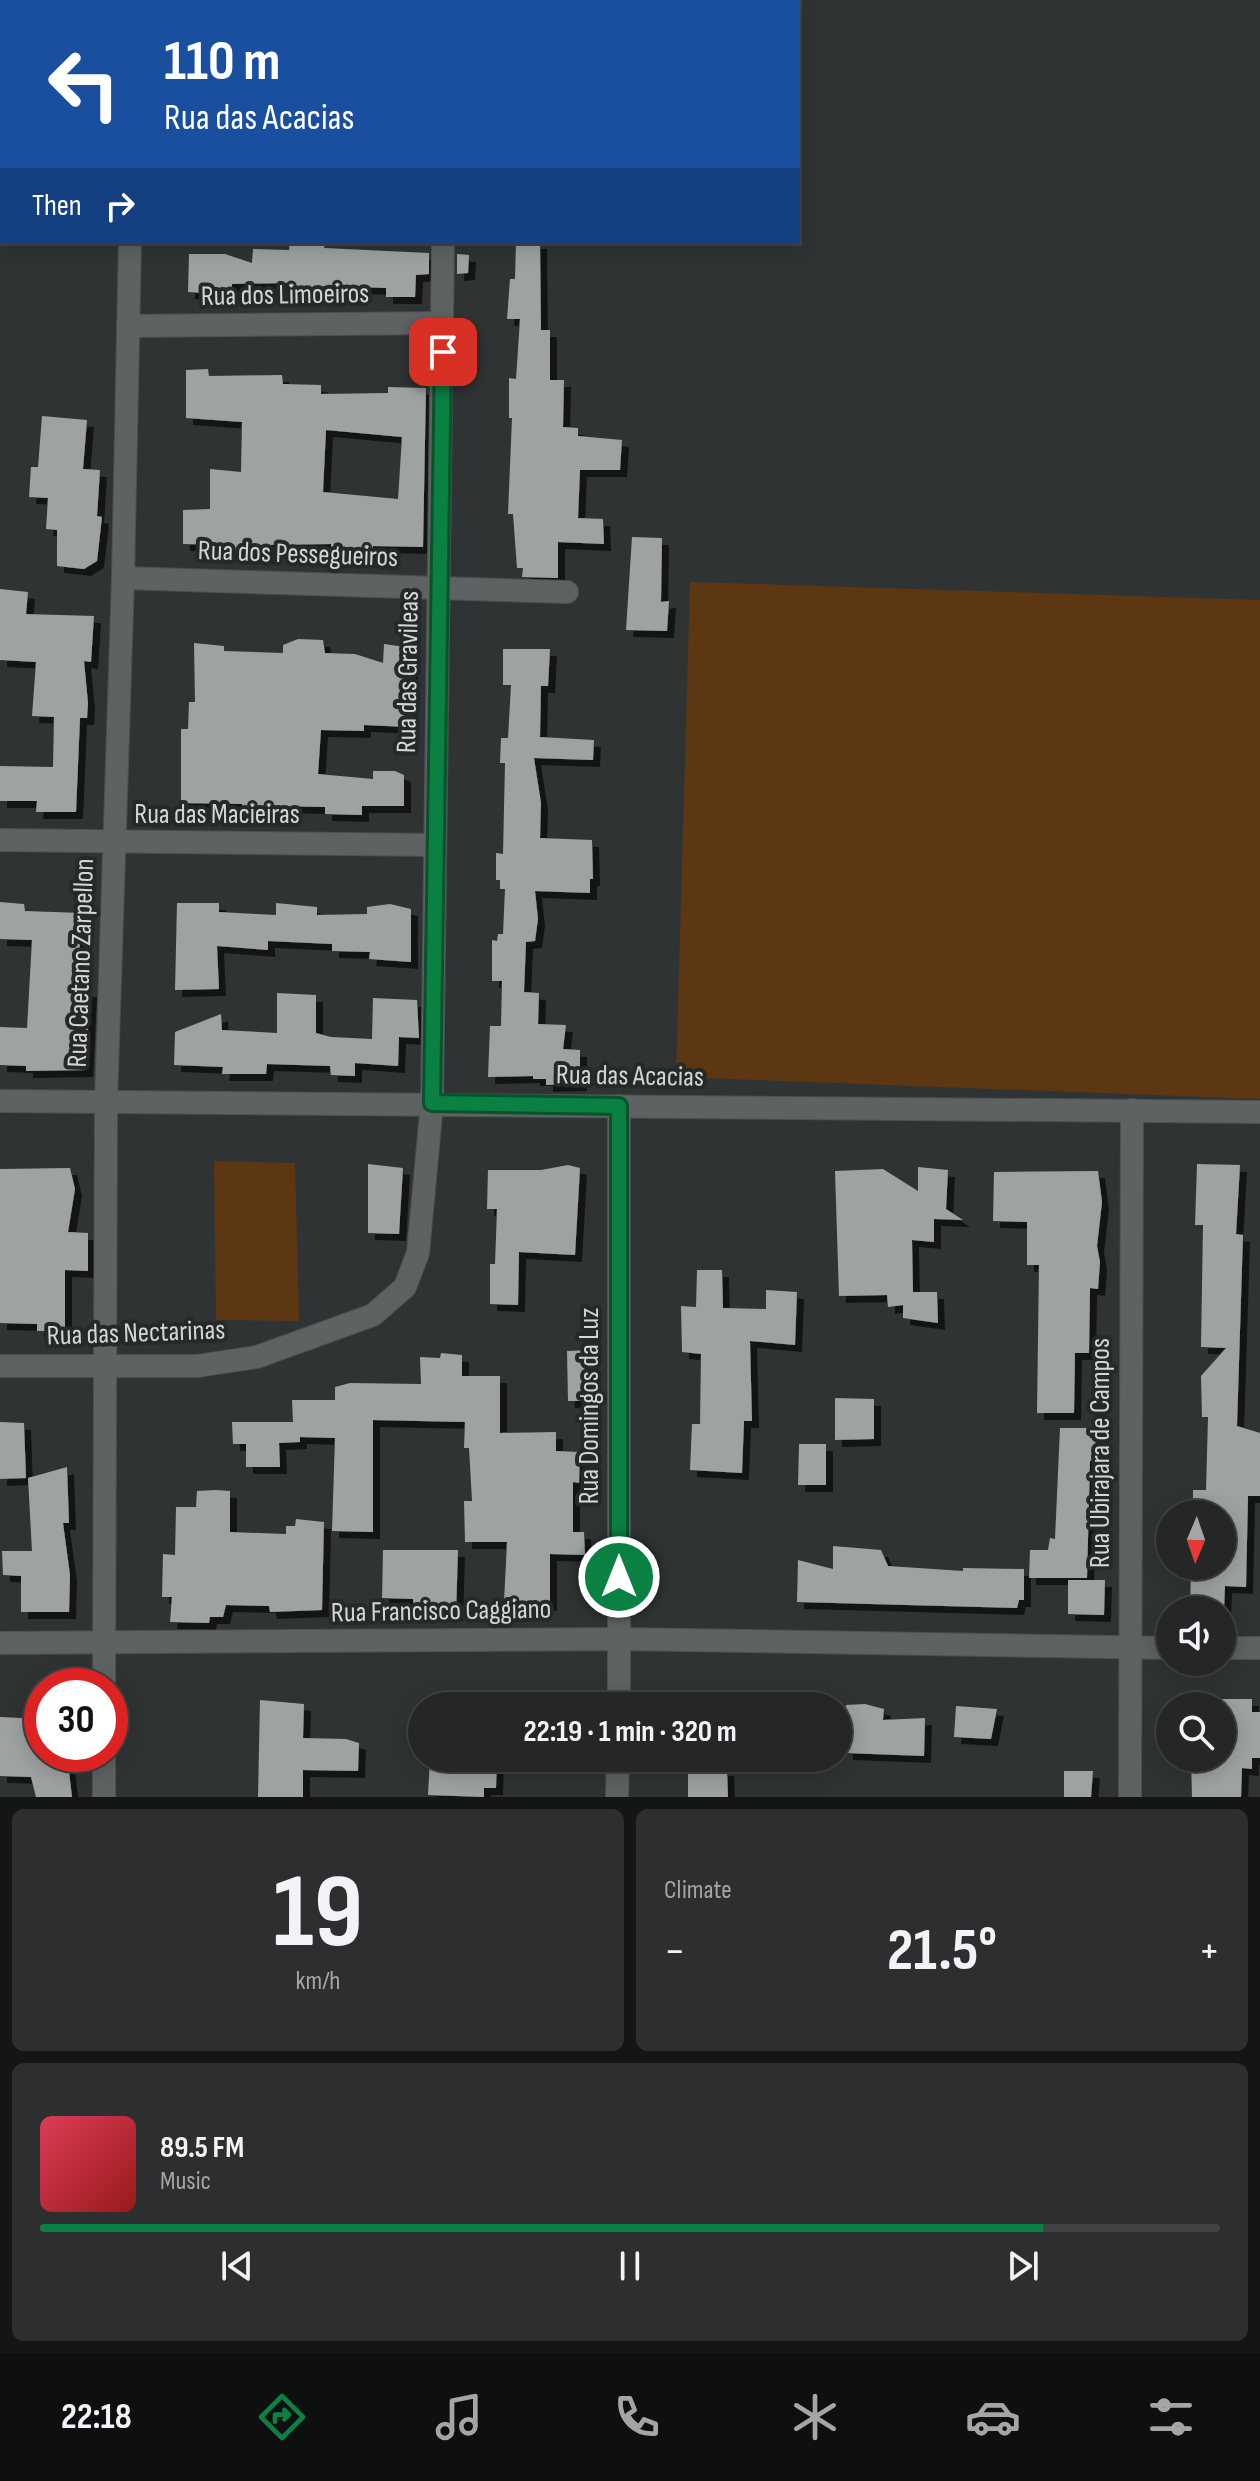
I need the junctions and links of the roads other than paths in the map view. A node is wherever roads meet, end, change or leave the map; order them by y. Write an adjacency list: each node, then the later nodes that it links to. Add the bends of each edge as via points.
1 (130, 244): 4 (street, Rua Caetano Zarpellon)
2 (443, 244): 3 (street, Rua das Gravileas)
3 (443, 323): 4 (street, Rua dos Limoeiros); 6 (street, Rua das Gravileas)
4 (128, 326): 5 (street, Rua Caetano Zarpellon)
5 (123, 578): 6 (street, Rua dos Pessegueiros); 9 (street, Rua Caetano Zarpellon)
6 (440, 588): 7 (street, Rua dos Pessegueiros); 10 (street, Rua das Gravileas)
7 (567, 592)
8 (0, 840): 9 (street, Rua das Macieiras)
9 (115, 843): 10 (street, Rua das Macieiras); 12 (street, Rua Caetano Zarpellon)
10 (434, 845): 13 (street, Rua das Gravileas)
11 (0, 1101): 12 (street, Rua das Acacias)
12 (106, 1102): 13 (street, Rua das Acacias); 18 (street, Rua Caetano Zarpellon)
13 (432, 1103): 14 (street, Rua das Acacias); 18 (street, Rua das Nectarinas, via 418,1253 405,1287 373,1315 257,1357 197,1366)
14 (619, 1106): 15 (street, Rua das Acacias); 19 (street, Rua Domingos da Luz)
15 (1132, 1110): 16 (street, Rua das Acacias); 22 (street, Rua Ubirajara de Campos)
16 (1260, 1112)
17 (0, 1366): 18 (street, Rua das Nectarinas)
18 (107, 1368): 21 (street, Rua Caetano Zarpellon)
19 (620, 1639): 21 (street, Rua Francisco Caggiano); 22 (street, Rua Francisco Caggiano); 27 (street, Rua Domingos da Luz)
20 (0, 1643): 21 (street, Rua Francisco Caggiano)
21 (104, 1644): 26 (street, Rua Caetano Zarpellon)
22 (1129, 1648): 23 (street, Rua Francisco Caggiano); 32 (street, Rua Ubirajara de Campos)
23 (1156, 1648)
24 (1236, 1648): 25 (street)
25 (1260, 1648)
26 (104, 1668)
27 (619, 1692)
28 (104, 1772): 30 (street)
29 (618, 1772): 31 (street)
30 (104, 1797)
31 (617, 1797)
32 (1130, 1797)

